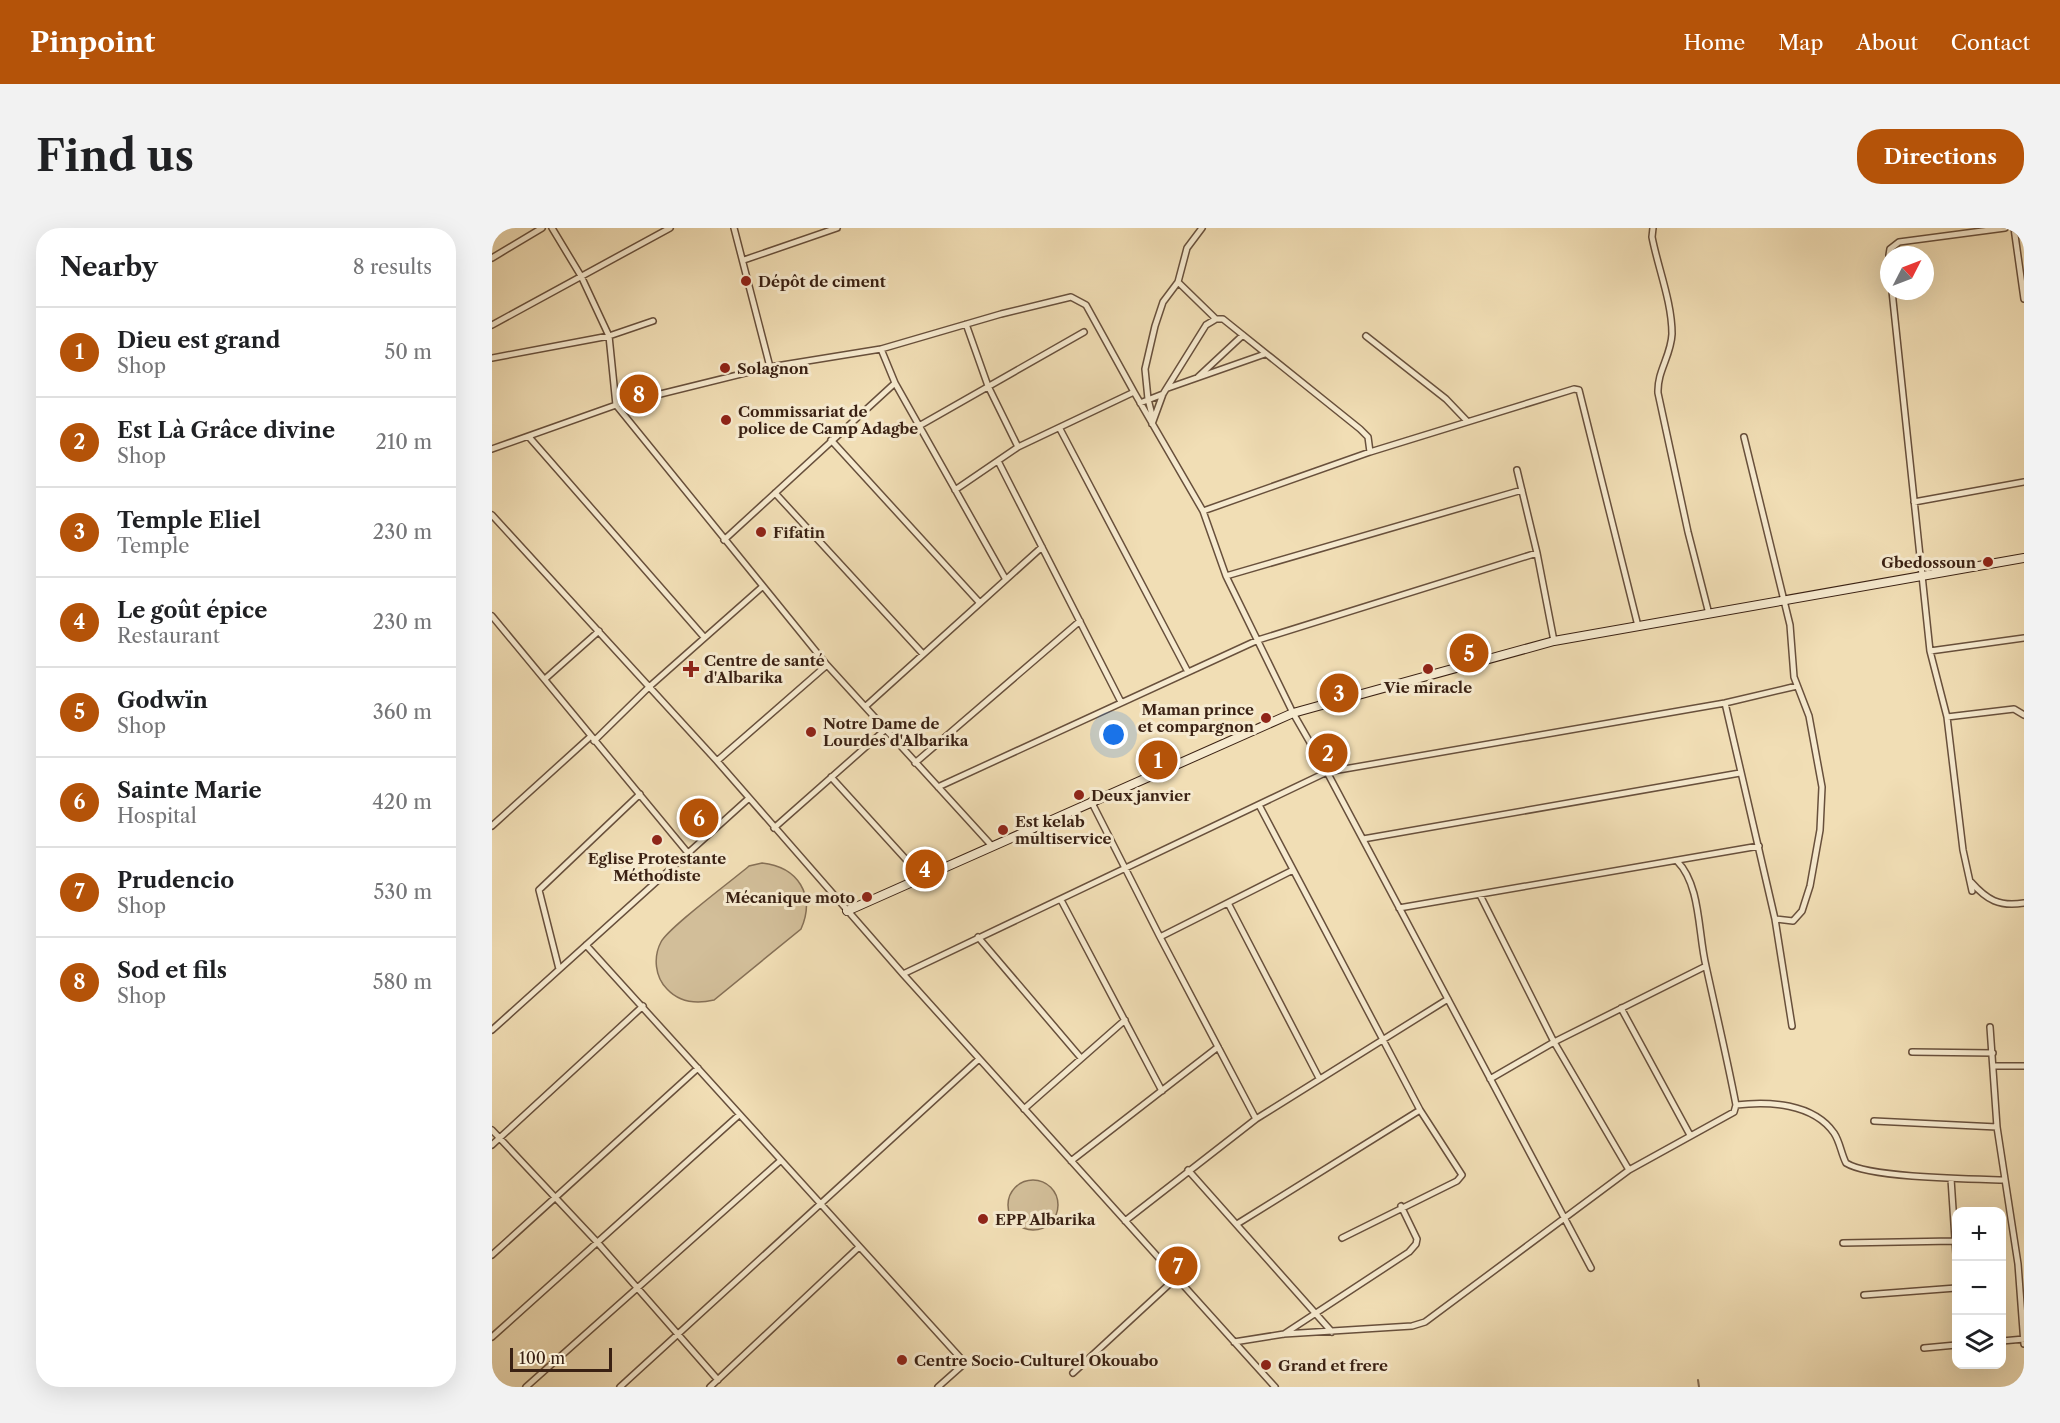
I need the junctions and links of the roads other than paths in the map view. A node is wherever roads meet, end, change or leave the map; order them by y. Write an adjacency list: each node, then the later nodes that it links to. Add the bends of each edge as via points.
1 (542, 228): 12 (street)
2 (552, 228): 14 (street)
3 (670, 228): 10 (street)
4 (734, 228): 13 (street)
5 (837, 228): 13 (street)
6 (1202, 228): 15 (street, via 1187,248)
7 (1653, 228): 69 (street, via 1672,336 1658,377 1658,393)
8 (2005, 228): 11 (street, via 1899,242)
9 (2014, 228): 16 (street)
10 (661, 230): 14 (street)
11 (1894, 246)
12 (492, 258)
13 (744, 260): 29 (street)
14 (581, 276): 21 (street); 24 (street)
15 (1178, 282): 18 (street); 36 (street, via 1163,302 1155,326 1145,369)
16 (2024, 299)
17 (1893, 300): 56 (street)
18 (1216, 319): 23 (street, via 1223,319); 33 (street, via 1206,325)
19 (653, 321): 24 (street)
20 (966, 324): 26 (street); 32 (street); 34 (street, via 1055,300 1079,300 1086,305)
21 (492, 325)
22 (1084, 332): 32 (street)
23 (1243, 335): 27 (street); 30 (street)
24 (609, 336): 28 (street); 38 (street)
25 (1366, 336): 40 (street, via 1446,399)
26 (881, 349): 29 (street); 31 (street)
27 (1265, 354): 30 (street); 49 (street, via 1360,429 1368,437)
28 (492, 358)
29 (770, 367): 38 (street)
30 (1197, 378): 33 (street)
31 (895, 383): 41 (street); 46 (street)
32 (988, 386): 41 (street); 47 (street)
33 (1168, 388): 35 (street)
34 (1134, 392): 37 (street); 43 (street)
35 (1163, 394): 36 (street); 39 (street)
36 (1148, 399): 37 (street); 39 (street)
37 (1140, 403): 42 (street)
38 (616, 405): 44 (street); 59 (street)
39 (1153, 419): 42 (street)
40 (1467, 421): 49 (street); 72 (street, via 1579,390)
41 (919, 426): 53 (street)
42 (1152, 426): 57 (street)
43 (1060, 429): 47 (street); 81 (street)
44 (529, 437): 48 (street); 74 (street)
45 (1744, 437): 67 (street)
46 (831, 440): 55 (street); 68 (street)
47 (1018, 447): 50 (street)
48 (492, 449)
49 (1370, 452): 57 (street)
50 (998, 461): 53 (street); 60 (street)
51 (1517, 470): 54 (street)
52 (2024, 482): 56 (street)
53 (955, 490): 65 (street)
54 (1522, 490): 61 (street); 63 (street)
55 (775, 493): 59 (street); 79 (street)
56 (1914, 502): 64 (street)
57 (1203, 511): 63 (street)
58 (492, 515): 73 (street)
59 (724, 540): 66 (street)
60 (1042, 547): 65 (street); 71 (street)
61 (1537, 553): 76 (street); 77 (street)
62 (2024, 558): 64 (street)
63 (1226, 576): 76 (street)
64 (1922, 576): 67 (street); 78 (street)
65 (1005, 578): 68 (street)
66 (762, 587): 74 (street); 80 (street)
67 (1783, 601): 69 (street); 83 (street, via 1790,625)
68 (979, 602): 79 (street)
69 (1709, 614): 72 (street)
70 (492, 616): 82 (street)
71 (1080, 621): 85 (street); 94 (street)
72 (1638, 626): 77 (street)
73 (599, 631): 82 (street); 84 (street)
74 (704, 637): 84 (street)
75 (2024, 638): 78 (street)
76 (1258, 640): 81 (street); 88 (street)
77 (1554, 641): 88 (street)
78 (1930, 651): 90 (street)
79 (923, 654): 87 (street)
80 (827, 665): 87 (street); 93 (street)
81 (1188, 672): 85 (street)
82 (545, 679): 92 (street)
83 (1797, 686): 86 (street); 121 (street, via 1809,716 1818,761 1822,787 1820,830 1802,911 1793,921)
84 (649, 687): 92 (street); 93 (street)
85 (1121, 702): 98 (street)
86 (1725, 703): 95 (street); 96 (street)
87 (866, 706): 91 (street)
88 (1293, 712): 95 (street); 101 (street)
89 (2024, 715): 90 (street, via 2014,709)
90 (1947, 717): 113 (street)
91 (886, 729): 94 (street); 97 (street)
92 (592, 739): 99 (street); 103 (street)
93 (717, 761): 100 (street)
94 (915, 763): 98 (street)
95 (1327, 772): 102 (street); 105 (street)
96 (1740, 772): 105 (street); 107 (street)
97 (831, 777): 104 (street); 112 (street)
98 (938, 787): 106 (street)
99 (640, 794): 108 (street); 126 (street, via 539,890)
100 (748, 799): 104 (street); 108 (street)
101 (1091, 801): 106 (street); 110 (street)
102 (1259, 805): 110 (street); 111 (street)
103 (492, 826)
104 (774, 828): 120 (street)
105 (1363, 839): 119 (street)
106 (992, 846): 112 (street)
107 (1760, 846): 109 (street); 121 (street)
108 (688, 853): 124 (street)
109 (1677, 861): 115 (street); 125 (street, via 1686,873 1694,897)
110 (1125, 869): 116 (street); 123 (street)
111 (1293, 870): 117 (street); 135 (street)
112 (922, 877): 120 (street)
113 (1970, 880): 114 (street); 118 (street, via 1998,904)
114 (1972, 891)
115 (1480, 895): 119 (street); 136 (street)
116 (1061, 900): 122 (street); 131 (street)
117 (1228, 903): 123 (street); 145 (street)
118 (2024, 903)
119 (1400, 908): 128 (street)
120 (848, 911): 127 (street)
121 (1775, 920): 132 (street)
122 (978, 937): 127 (street); 140 (street)
123 (1160, 937): 137 (street)
124 (586, 945): 126 (street); 129 (street)
125 (1706, 966): 130 (street); 148 (street)
126 (559, 969): 134 (street)
127 (903, 974): 141 (street)
128 (1448, 999): 135 (street); 146 (street)
129 (643, 1006): 144 (street); 157 (street)
130 (1621, 1008): 136 (street); 156 (street)
131 (1125, 1020): 140 (street); 147 (street)
132 (1792, 1026)
133 (1990, 1027): 139 (street)
134 (492, 1030)
135 (1383, 1039): 145 (street); 150 (street)
136 (1554, 1042): 146 (street); 162 (street)
137 (1218, 1047): 147 (street); 152 (street)
138 (1912, 1052): 139 (street)
139 (1993, 1053): 142 (street)
140 (1082, 1058): 149 (street)
141 (979, 1059): 149 (street); 166 (street)
142 (1994, 1066): 143 (street); 154 (street)
143 (2024, 1066)
144 (698, 1068): 151 (street); 165 (street)
145 (1319, 1078): 152 (street)
146 (1490, 1079): 169 (street)
147 (1162, 1091): 160 (street)
148 (1736, 1105): 156 (street, via 1730,1116); 163 (street, via 1794,1107 1818,1118 1833,1131 1845,1160 1854,1167)
149 (1024, 1109): 160 (street)
150 (1420, 1110): 167 (street, via 1462,1175); 171 (street)
151 (739, 1115): 159 (street); 174 (street)
152 (1256, 1119): 161 (street)
153 (1874, 1121): 154 (street)
154 (1997, 1127): 164 (street)
155 (492, 1130): 157 (street)
156 (1690, 1135): 162 (street)
157 (500, 1138): 158 (street); 165 (street)
158 (492, 1145)
159 (780, 1161): 166 (street); 181 (street)
160 (1071, 1161): 170 (street)
161 (1188, 1170): 170 (street); 171 (street)
162 (1629, 1170): 169 (street)
163 (1951, 1179): 164 (street); 168 (street)
164 (2004, 1180): 178 (street)
165 (557, 1197): 174 (street); 177 (street)
166 (820, 1204): 176 (street); 186 (street)
167 (1401, 1206): 172 (street); 184 (street, via 1416,1244)
168 (1952, 1207)
169 (1563, 1217): 179 (street); 185 (street, via 1425,1322)
170 (1125, 1221): 180 (street)
171 (1237, 1224): 184 (street)
172 (1342, 1238)
173 (1952, 1241): 175 (street)
174 (597, 1242): 181 (street); 188 (street)
175 (1843, 1243)
176 (859, 1247): 195 (street); 199 (street, via 965,1363)
177 (492, 1255)
178 (2021, 1264): 190 (street)
179 (1592, 1268)
180 (1176, 1278): 191 (street); 194 (street)
181 (637, 1287): 186 (street); 196 (street)
182 (1952, 1288): 183 (street)
183 (1864, 1294)
184 (1316, 1312): 185 (street); 187 (street)
185 (1332, 1332): 187 (street)
186 (678, 1334): 195 (street); 197 (street)
187 (1284, 1334): 191 (street)
188 (492, 1337)
189 (2006, 1341): 190 (street)
190 (2024, 1341)
191 (1234, 1342): 200 (street)
192 (1952, 1345): 193 (street)
193 (1924, 1348)
194 (1074, 1372)
195 (718, 1380): 198 (street)
196 (526, 1387)
197 (620, 1387)
198 (710, 1387)
199 (938, 1387)
200 (1275, 1387)

